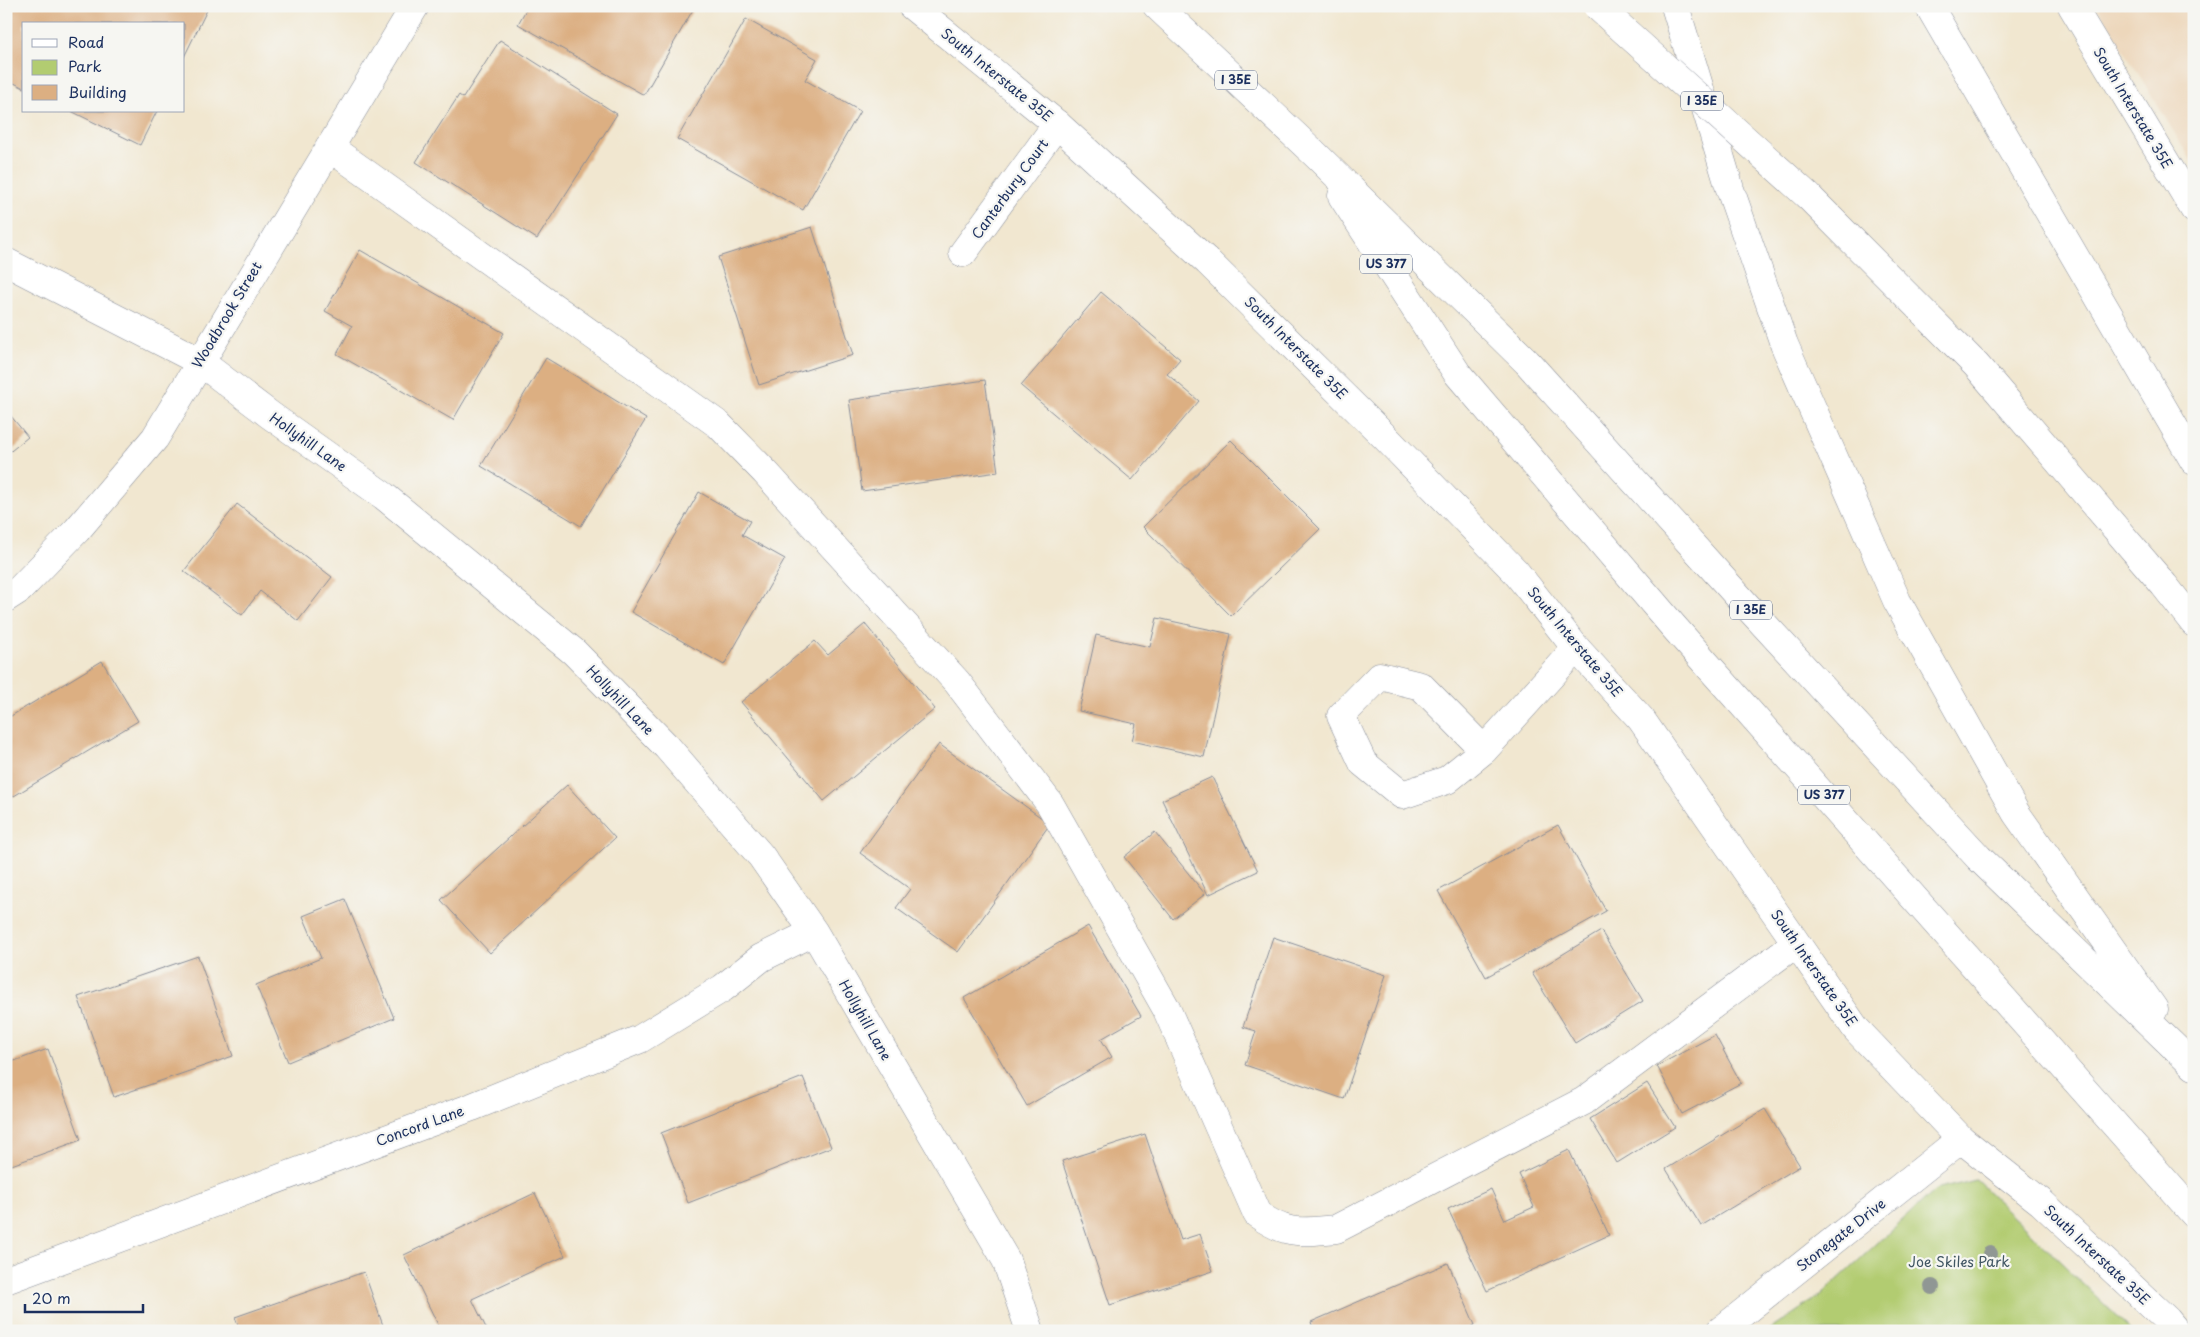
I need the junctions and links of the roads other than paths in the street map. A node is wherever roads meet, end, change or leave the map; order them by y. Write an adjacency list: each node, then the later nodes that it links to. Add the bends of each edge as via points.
1 (415, 6): 9 (main road, Woodbrook Street)
2 (912, 6): 8 (main road, South Interstate 35E)
3 (1157, 6): 10 (main road, I 35E)
4 (1597, 6): 17 (main road, I 35E, bridge, via 1808,196 1976,365)
5 (1675, 6): 22 (main road, via 1730,189 1784,344 1897,601 2016,813)
6 (1929, 6): 15 (main road)
7 (2072, 6): 11 (main road, South Interstate 35E)
8 (1057, 124): 12 (main road, Canterbury Court); 18 (main road, South Interstate 35E, via 1208,262 1385,437 1514,571)
9 (330, 147): 14 (main road, Woodbrook Street); 21 (main road, via 719,425 958,682 1050,804 1166,1008 1257,1214 1274,1226 1297,1232 1336,1229 1584,1101)
10 (1316, 155): 22 (main road, I 35E, via 1527,362 1979,858); 24 (main road, US 377, via 1457,373 1673,626)
11 (2194, 209)
12 (962, 254)
13 (6, 262): 14 (main road, Hollyhill Lane)
14 (199, 361): 16 (main road, Woodbrook Street, via 154,438 76,530 20,589); 20 (main road, Hollyhill Lane, via 384,496 574,652 666,747 761,856)
15 (2194, 461)
16 (6, 598)
17 (2194, 623)
18 (1576, 648): 19 (main road); 21 (main road, South Interstate 35E, via 1642,719)
19 (1484, 750): 19 (main road, via 1447,780 1402,795 1363,763 1341,716 1380,676 1421,686)
20 (814, 932): 25 (main road, Concord Lane, via 761,958 723,988 640,1039 472,1107); 26 (main road, Hollyhill Lane, via 1006,1260)
21 (1796, 944): 23 (main road, South Interstate 35E, via 1856,1029)
22 (2192, 1063)
23 (1962, 1139): 27 (main road, Stonegate Drive); 28 (main road, South Interstate 35E, via 2041,1202)
24 (2194, 1214)
25 (6, 1280)
26 (1030, 1331)
27 (1720, 1331)
28 (2176, 1331)

